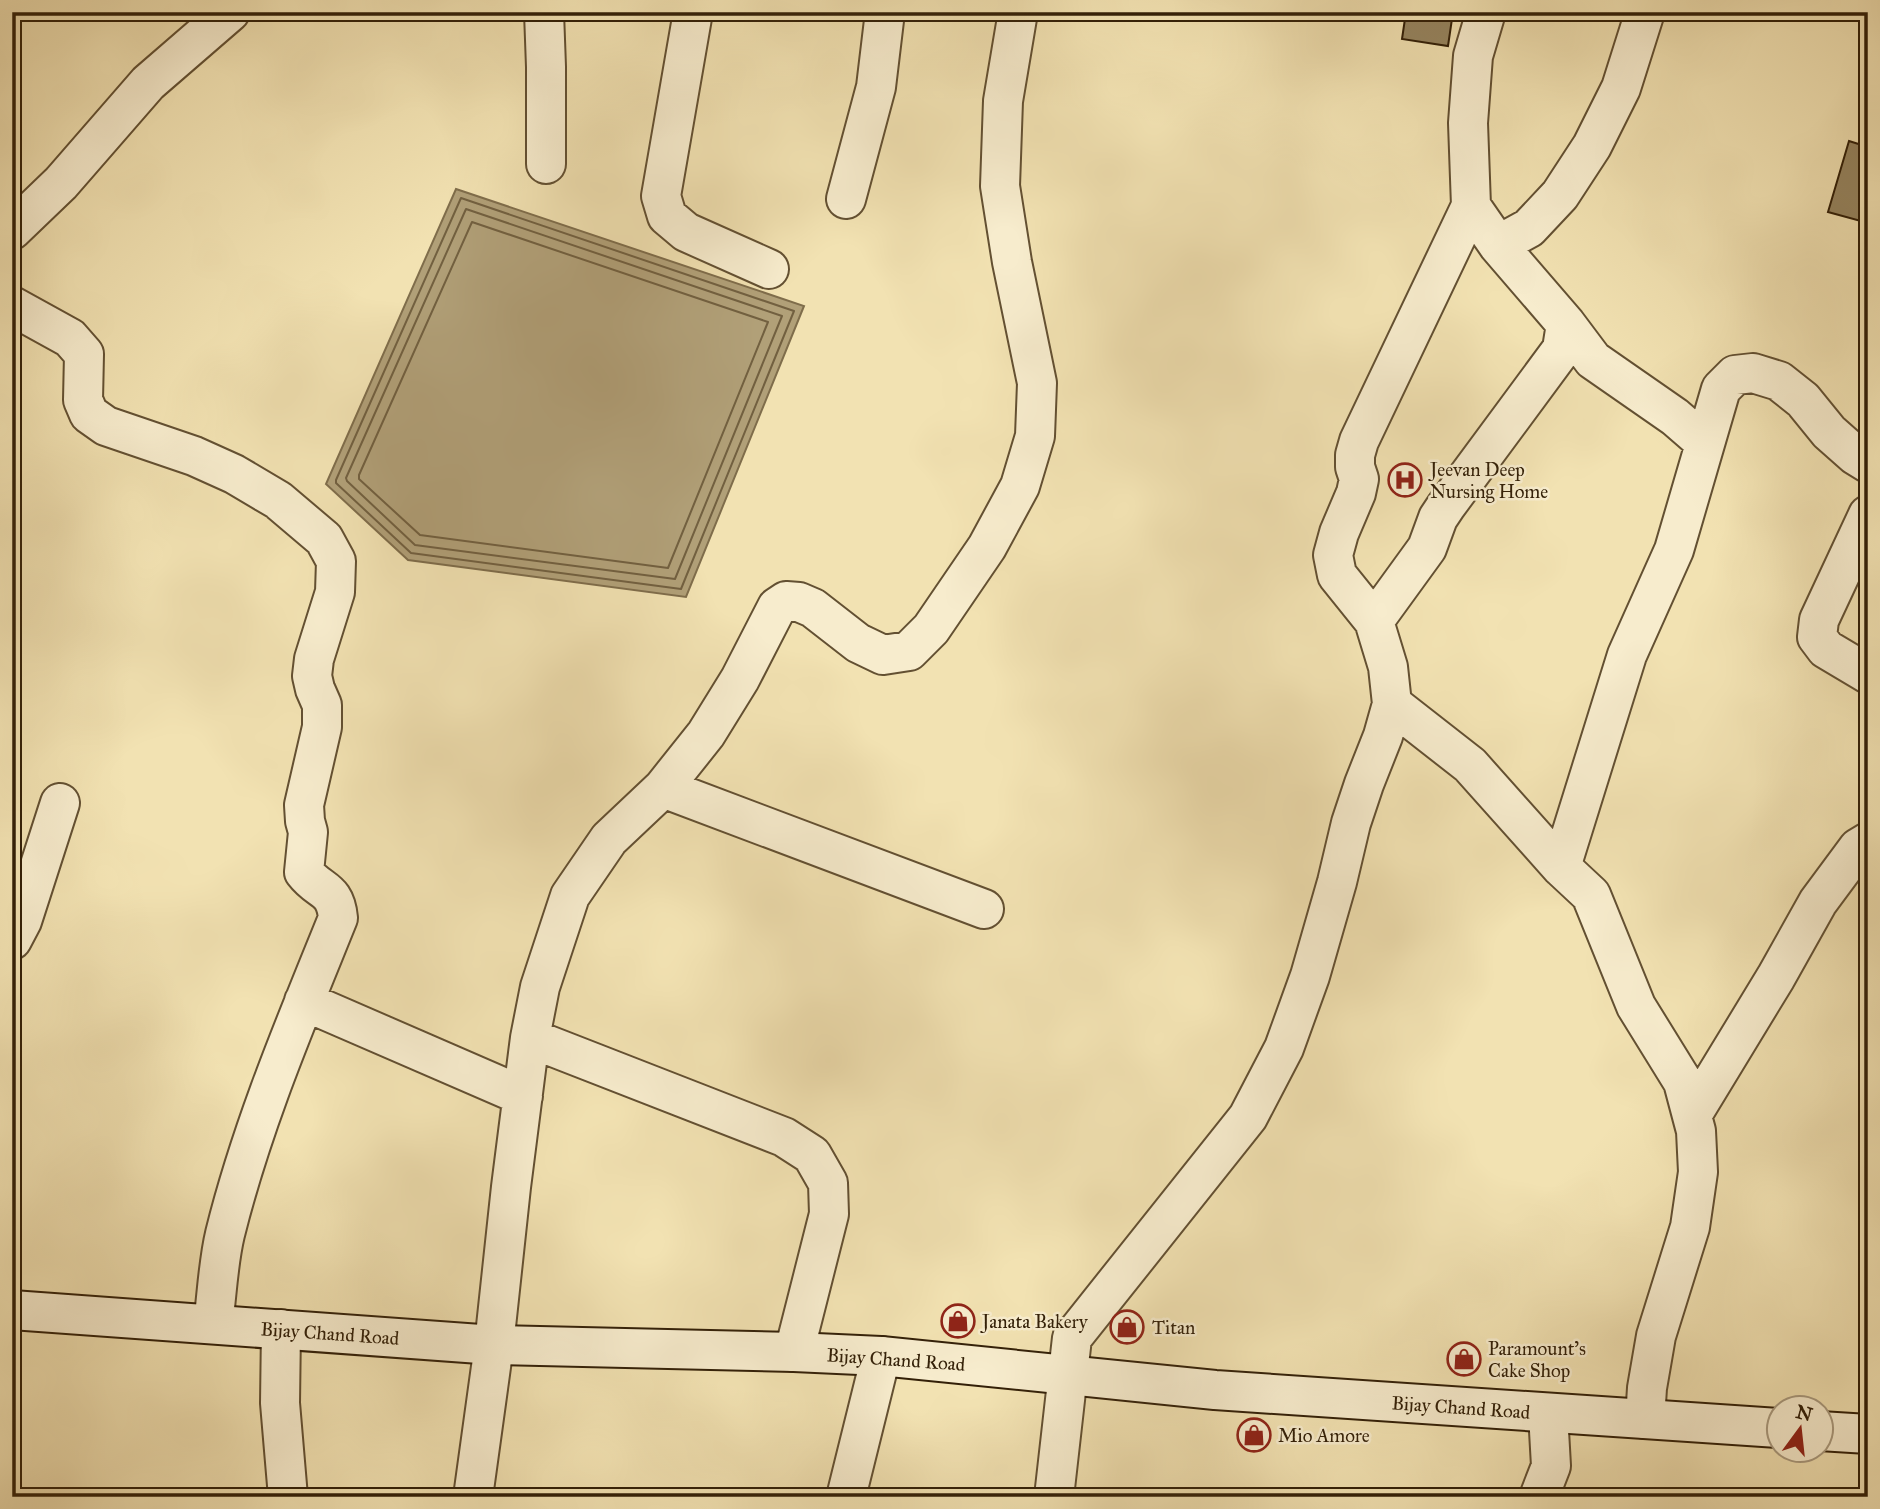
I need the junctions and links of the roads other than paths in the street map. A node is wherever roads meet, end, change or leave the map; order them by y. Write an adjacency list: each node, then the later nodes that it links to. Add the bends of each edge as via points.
1 (230, 12): 11 (street, via 148,83 61,183)
2 (544, 12): 8 (street)
3 (693, 12): 13 (street, via 661,196 667,216 686,232)
4 (885, 12): 9 (street, via 876,87)
5 (1018, 12): 22 (street, via 1003,101 1000,186 1037,383 1035,436 1020,486 987,547 930,629 909,651 884,655 858,643 799,602 786,601 777,607 706,734)
6 (1486, 12): 10 (street, via 1473,56 1468,123)
7 (1644, 12): 12 (street, via 1621,88 1592,146 1560,195 1529,228)
8 (546, 163)
9 (846, 198)
10 (1471, 206): 12 (street); 19 (street, via 1355,455 1356,493 1333,555 1337,575)
11 (12, 230)
12 (1499, 245): 15 (street)
13 (769, 269)
14 (12, 306): 28 (street, via 71,338 83,354 83,400 89,414 106,426 234,474 278,500 324,539 337,561 335,592 312,676 322,705 322,727 304,806 309,832 304,872 328,892 336,903 338,918)
15 (1566, 324): 16 (street, via 1592,360); 19 (street, via 1562,349 1438,518 1427,548)
16 (1705, 443): 17 (street, via 1721,389 1735,375 1754,373 1779,381 1803,400 1829,432); 25 (street, via 1674,550 1627,655)
17 (1868, 463)
18 (1868, 515): 20 (street, via 1819,620 1817,637 1826,649)
19 (1374, 621): 21 (street, via 1388,667)
20 (1868, 674)
21 (1392, 704): 25 (street, via 1470,765); 38 (street, via 1363,784 1310,976 1284,1048 1248,1117 1072,1338)
22 (663, 788): 26 (street); 29 (street, via 609,839 570,896 540,987)
23 (60, 803): 27 (street, via 23,921)
24 (1865, 839): 31 (street, via 1818,902)
25 (1561, 867): 31 (street, via 1591,895 1636,1006 1683,1082)
26 (984, 909)
27 (12, 940)
28 (304, 1001): 30 (street); 33 (street, via 275,1074 228,1224)
29 (530, 1038): 30 (street); 36 (street, via 784,1137 812,1155 828,1183 829,1214)
30 (523, 1096): 35 (street)
31 (1692, 1115): 40 (street, via 1698,1172 1690,1227 1656,1336)
32 (12, 1310): 33 (street, Bijay Chand Road)
33 (213, 1324): 34 (street, Bijay Chand Road)
34 (281, 1329): 35 (street, Bijay Chand Road); 44 (street)
35 (495, 1345): 36 (street, Bijay Chand Road); 45 (street)
36 (794, 1352): 37 (street, Bijay Chand Road)
37 (881, 1356): 38 (street, Bijay Chand Road); 46 (street)
38 (1068, 1374): 39 (street, Bijay Chand Road, via 1215,1390); 47 (street)
39 (1548, 1413): 40 (street, Bijay Chand Road); 48 (street, via 1551,1466)
40 (1645, 1419): 41 (street, Bijay Chand Road)
41 (1764, 1427)
42 (1834, 1432): 43 (street)
43 (1868, 1434)
44 (288, 1497)
45 (473, 1497)
46 (846, 1497)
47 (1054, 1497)
48 (1539, 1497)

